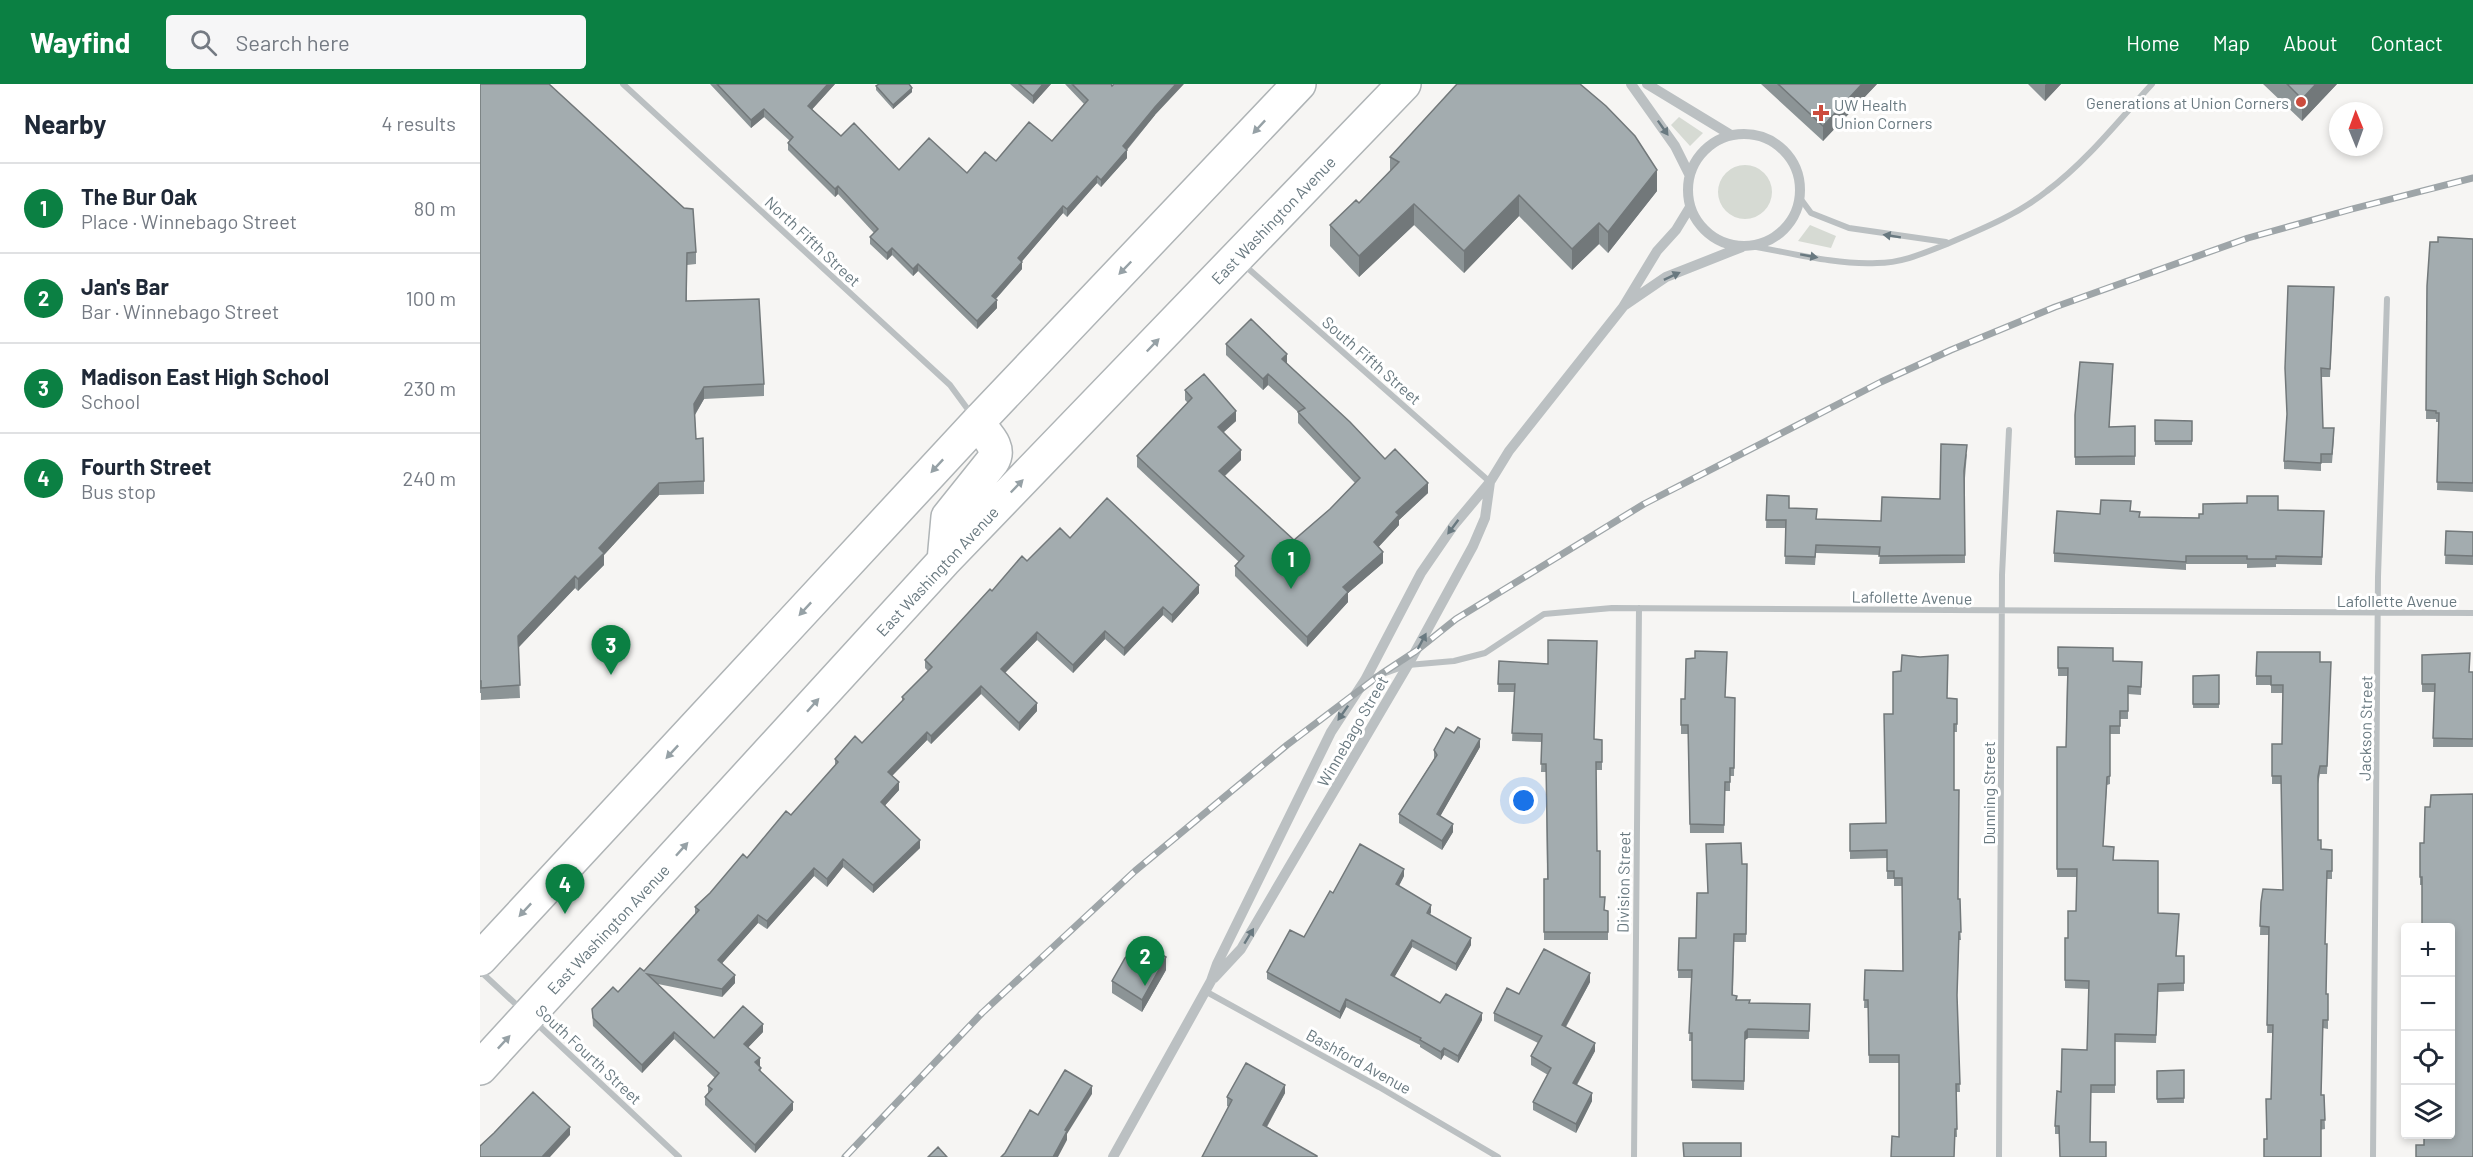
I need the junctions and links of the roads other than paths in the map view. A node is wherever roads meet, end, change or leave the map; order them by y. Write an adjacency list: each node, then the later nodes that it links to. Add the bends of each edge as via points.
1 (623, 84): 16 (street, North Fifth Street, via 950,385)
2 (1299, 84): 16 (main road, one-way to 16)
3 (1404, 84): 13 (main road, East Washington Avenue)
4 (1631, 84): 8 (street, one-way to 8, via 1676,146)
5 (1647, 84): 7 (street)
6 (2152, 84): 11 (street, via 2048,191 1998,223)
7 (1731, 135): 8 (street, via 1704,149); 9 (street, via 1761,136 1776,144 1797,170)
8 (1689, 174): 10 (street)
9 (1800, 198): 11 (street, one-way to 9, via 1849,228 1811,213); 12 (street, via 1784,230 1769,241)
10 (1689, 207): 12 (street, via 1697,223 1710,235 1726,244); 15 (street, Winnebago Street)
11 (1950, 242): 12 (street, one-way to 11, via 1879,264 1908,259)
12 (1747, 246): 15 (street, Winnebago Street, one-way to 12, via 1666,277)
13 (1236, 258): 18 (street, South Fifth Street); 19 (main road, East Washington Avenue, one-way to 13)
14 (2387, 299): 23 (street, Jackson Street)
15 (1623, 307): 18 (street, Winnebago Street, via 1516,441)
16 (977, 423): 19 (main road, via 996,448 996,454 948,517); 26 (main road, one-way to 26)
17 (2009, 430): 21 (street, Dunning Street)
18 (1490, 482): 24 (street, Winnebago Street, one-way to 18, via 1485,518); 25 (street, Winnebago Street, one-way to 25, via 1421,573)
19 (944, 561): 30 (main road, East Washington Avenue, one-way to 19)
20 (1639, 608): 21 (street, Lafollette Avenue); 24 (street, Lafollette Avenue, via 1544,614 1485,653 1454,661); 35 (street, Division Street)
21 (2002, 612): 23 (street, Lafollette Avenue); 36 (street, Dunning Street)
22 (2473, 613): 23 (street, Lafollette Avenue)
23 (2379, 614): 37 (street, Jackson Street)
24 (1408, 665): 25 (street, Lafollette Avenue); 28 (street, Winnebago Street, one-way to 24, via 1241,949)
25 (1365, 680): 28 (street, Winnebago Street, one-way to 28, via 1330,732)
26 (480, 959)
27 (480, 970): 30 (street, South Fourth Street)
28 (1212, 981): 29 (street, Winnebago Street)
29 (1205, 991): 33 (street, Winnebago Street); 34 (street, Bashford Avenue)
30 (529, 1016): 31 (main road, East Washington Avenue, one-way to 30); 32 (street, South Fourth Street)
31 (480, 1068)
32 (679, 1157)
33 (1113, 1157)
34 (1498, 1157)
35 (1634, 1157)
36 (1999, 1157)
37 (2373, 1157)

